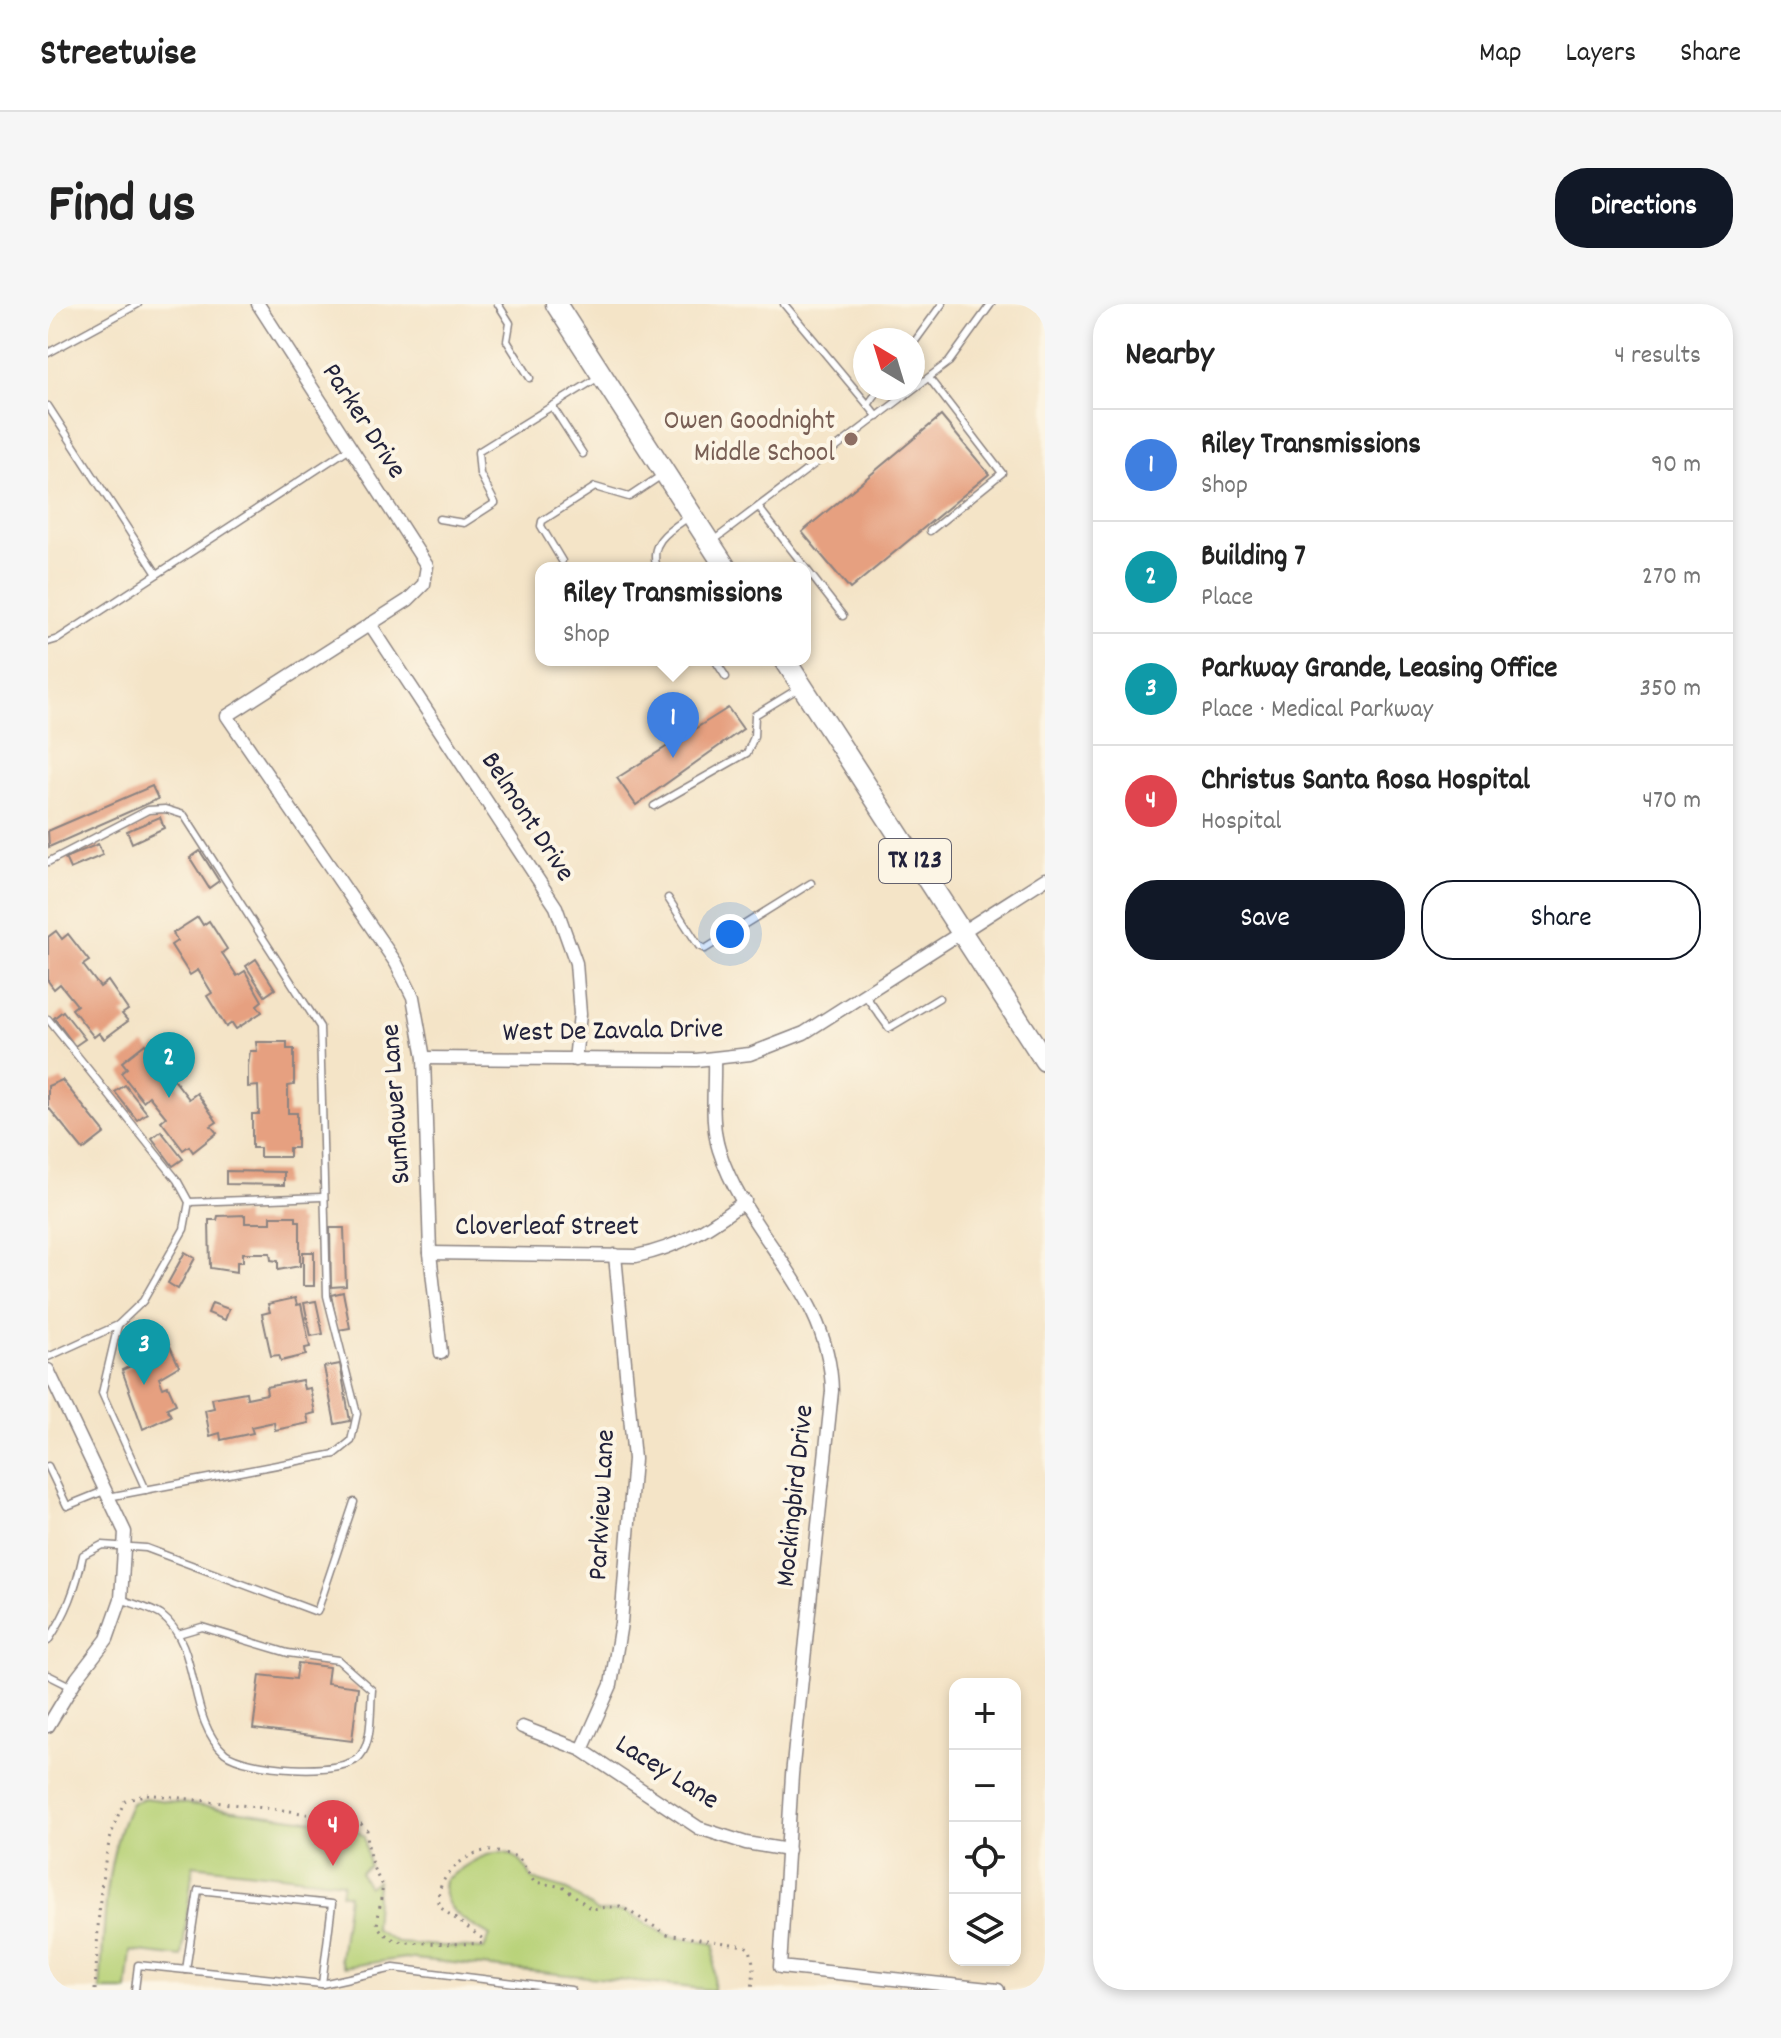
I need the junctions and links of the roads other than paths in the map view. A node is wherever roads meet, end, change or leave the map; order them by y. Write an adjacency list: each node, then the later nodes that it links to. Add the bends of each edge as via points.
1 (138, 304): 9 (lane)
2 (258, 304): 18 (street, Parker Drive)
3 (498, 304): 11 (lane, via 510,323 507,341)
4 (556, 304): 10 (main road)
5 (784, 304): 14 (lane)
6 (942, 304): 8 (lane)
7 (991, 304): 12 (lane, via 949,362)
8 (925, 328)
9 (48, 353)
10 (602, 375): 16 (lane); 20 (main road)
11 (530, 378)
12 (929, 378): 17 (lane); 24 (lane, via 1002,473)
13 (872, 400): 14 (lane)
14 (868, 405): 17 (lane)
15 (48, 406): 30 (lane)
16 (552, 406): 19 (lane); 23 (lane, via 478,452 480,474 495,503 464,523)
17 (878, 417): 21 (lane)
18 (350, 448): 30 (lane); 33 (street, Parker Drive, via 427,566 424,584)
19 (583, 454)
20 (665, 473): 22 (main road); 26 (lane, via 629,497 595,487 542,521)
21 (759, 508): 25 (lane); 29 (lane)
22 (692, 515): 25 (main road); 27 (lane, via 664,535 656,547)
23 (439, 519)
24 (930, 531)
25 (710, 544): 28 (main road)
26 (562, 561)
27 (657, 562)
28 (722, 562)
29 (801, 562)
30 (157, 574): 34 (lane)
31 (811, 575): 32 (lane)
32 (843, 616)
33 (370, 624): 48 (street, Sunflower Lane, via 227,716 396,963 413,997); 50 (street, Belmont Drive, via 556,907 576,963 580,1014)
34 (48, 642)
35 (719, 666): 37 (lane)
36 (789, 666): 38 (main road, TX 123)
37 (726, 677)
38 (802, 686): 39 (lane, via 755,715 747,753); 44 (main road, TX 123)
39 (654, 806)
40 (48, 862): 52 (lane, via 148,810 184,815 320,1027)
41 (1045, 879): 44 (street, West De Zavala Drive)
42 (811, 883): 43 (lane, via 705,949)
43 (668, 898)
44 (961, 933): 45 (street, West De Zavala Drive); 51 (main road, TX 123)
45 (864, 994): 46 (lane, via 889,1028); 49 (street, West De Zavala Drive, via 777,1046)
46 (939, 998)
47 (48, 1019): 54 (lane)
48 (424, 1058): 50 (street, West De Zavala Drive); 55 (street, Sunflower Lane)
49 (714, 1059): 50 (street, West De Zavala Drive); 53 (street, Mockingbird Drive, via 718,1148)
50 (575, 1060)
51 (1045, 1061)
52 (322, 1197): 54 (lane); 62 (lane, via 327,1296 357,1414 351,1441 335,1454)
53 (745, 1201): 56 (street, Cloverleaf Street, via 701,1234 669,1249); 74 (street, Mockingbird Drive, via 801,1290 831,1358)
54 (189, 1202): 57 (lane, via 184,1229 143,1301)
55 (430, 1253): 56 (street, Cloverleaf Street); 58 (street, Sunflower Lane)
56 (615, 1255): 73 (street, Parkview Lane, via 634,1459 611,1685)
57 (118, 1325): 59 (lane); 62 (lane, via 102,1393)
58 (441, 1353)
59 (48, 1357)
60 (48, 1370): 63 (street)
61 (48, 1466): 63 (lane, via 67,1506)
62 (146, 1490): 63 (lane)
63 (107, 1494): 65 (street, via 125,1532)
64 (354, 1502): 65 (lane, via 317,1612 146,1548)
65 (124, 1545): 66 (street); 68 (lane, via 102,1545 83,1555 64,1618)
66 (121, 1599): 67 (lane, via 160,1615); 70 (street, via 107,1639)
67 (178, 1634): 67 (lane, via 200,1707 228,1755 245,1762 330,1770 350,1766 363,1754 372,1690 338,1660 288,1653 202,1627)
68 (48, 1641)
69 (48, 1675): 70 (lane)
70 (72, 1687): 71 (street)
71 (49, 1721)
72 (522, 1727): 73 (street, Lacey Lane)
73 (582, 1750): 74 (street, Lacey Lane, via 699,1828)
74 (788, 1850): 80 (street, Mockingbird Drive, via 780,1967)
75 (186, 1970): 76 (lane); 76 (lane, via 198,1890 332,1904); 78 (lane, via 138,1965)
76 (322, 1984): 77 (lane, via 394,1968)
77 (500, 1987): 79 (lane)
78 (135, 1990)
79 (571, 1990)
80 (995, 1990)

